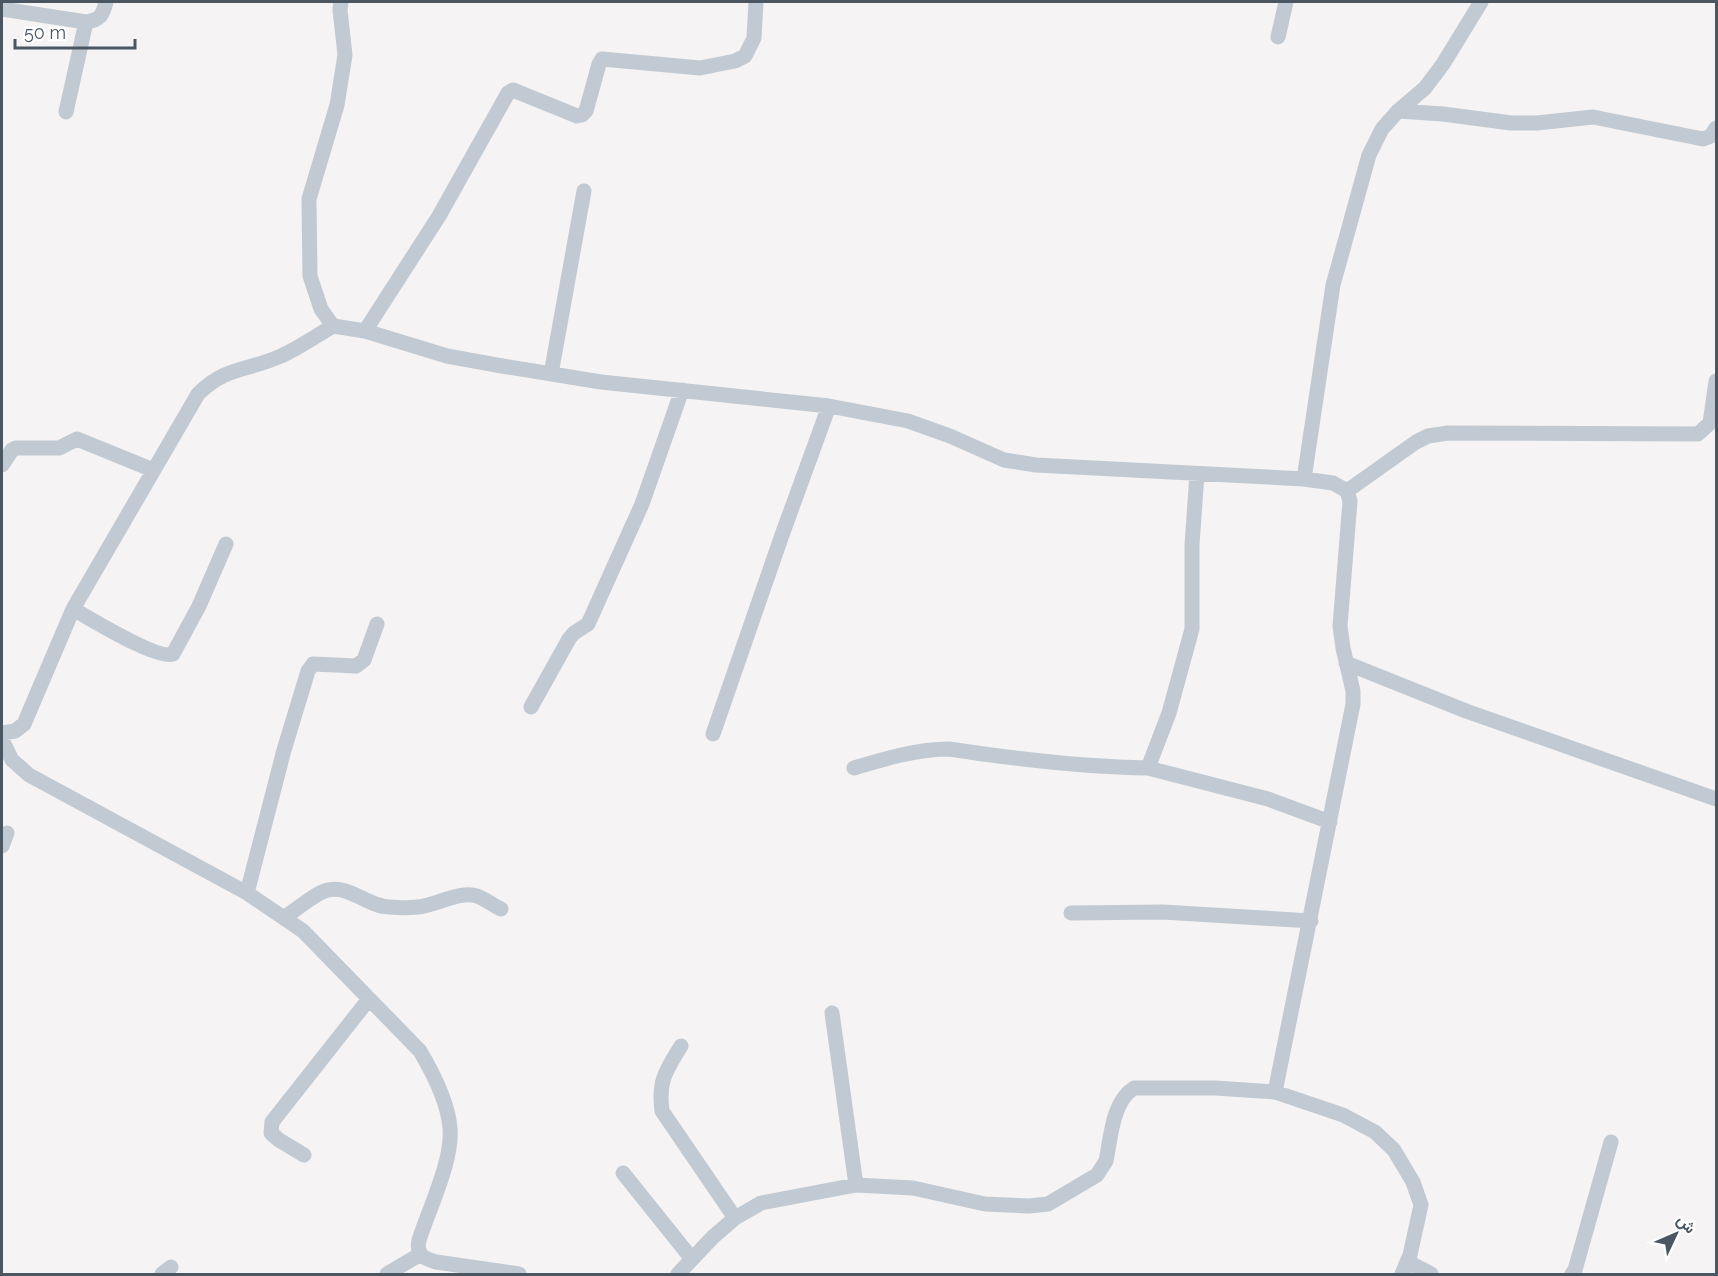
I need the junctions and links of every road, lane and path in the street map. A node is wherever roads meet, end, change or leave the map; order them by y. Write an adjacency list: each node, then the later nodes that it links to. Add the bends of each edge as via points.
1 (106, 2): 7 (street, via 96,21)
2 (341, 2): 13 (street, via 345,56 337,105 309,199 310,276 321,309)
3 (756, 2): 14 (street, via 754,38 745,56 735,60 700,68 602,59 586,111 577,116 510,91 439,216)
4 (1286, 2): 8 (street)
5 (1480, 2): 9 (street, via 1425,88)
6 (2, 9): 7 (street)
7 (86, 22): 10 (street)
8 (1278, 37)
9 (1398, 111): 11 (street, via 1510,123 1593,117 1703,139); 22 (street, via 1382,129 1369,155 1333,285)
10 (66, 112)
11 (1716, 128)
12 (584, 191): 15 (street)
13 (333, 326): 14 (street); 20 (street, via 280,357 223,375 208,384 198,394)
14 (365, 331): 15 (street, via 447,356)
15 (551, 374): 17 (street)
16 (1716, 381): 23 (street, via 1710,423 1698,434 1428,436)
17 (682, 390): 18 (street); 28 (street, via 642,504 588,624 569,639)
18 (829, 406): 21 (street, via 908,421 1004,460); 30 (street)
19 (2, 465): 20 (street, via 16,448 59,448 77,439)
20 (153, 470): 25 (street)
21 (1197, 474): 22 (street); 33 (street, via 1192,629 1169,713)
22 (1304, 479): 23 (street, via 1333,483)
23 (1347, 491): 27 (street, via 1350,501 1340,626)
24 (226, 544): 25 (street, via 173,654 146,647)
25 (74, 609): 29 (street, via 30,714 15,731)
26 (377, 624): 36 (street, via 360,664 320,663 313,664 308,671)
27 (1346, 663): 34 (street, via 1466,711); 35 (street, via 1353,705)
28 (531, 707)
29 (2, 733)
30 (713, 734)
31 (2, 740): 36 (street, via 12,760 29,775)
32 (854, 768): 33 (street, via 949,749 1008,758)
33 (1148, 768): 35 (street, via 1268,799)
34 (1716, 799)
35 (1330, 822): 40 (street)
36 (247, 893): 39 (street)
37 (501, 909): 39 (street, via 475,895 419,908 386,907 352,893 330,890)
38 (1071, 913): 40 (street, via 1163,912)
39 (285, 917): 41 (street)
40 (1311, 921): 44 (street)
41 (369, 999): 46 (street, via 272,1122 271,1133); 50 (street, via 420,1051 441,1094 450,1128 447,1158 419,1240)
42 (832, 1013): 48 (street)
43 (681, 1046): 49 (street, via 662,1079 662,1111)
44 (1275, 1092): 48 (street, via 1134,1088 1118,1108 1103,1169 1048,1204 985,1204 913,1188); 52 (street, via 1343,1114 1375,1132 1394,1150 1421,1204)
45 (1611, 1142): 57 (street)
46 (304, 1155)
47 (622, 1173): 51 (street)
48 (856, 1185): 49 (street, via 762,1203)
49 (735, 1218): 51 (street)
50 (420, 1255): 53 (street); 54 (street, via 436,1262)
51 (692, 1259): 55 (street)
52 (1405, 1268): 56 (street)
53 (387, 1275)
54 (519, 1275)
55 (678, 1275)
56 (1431, 1275)
57 (1572, 1275)

